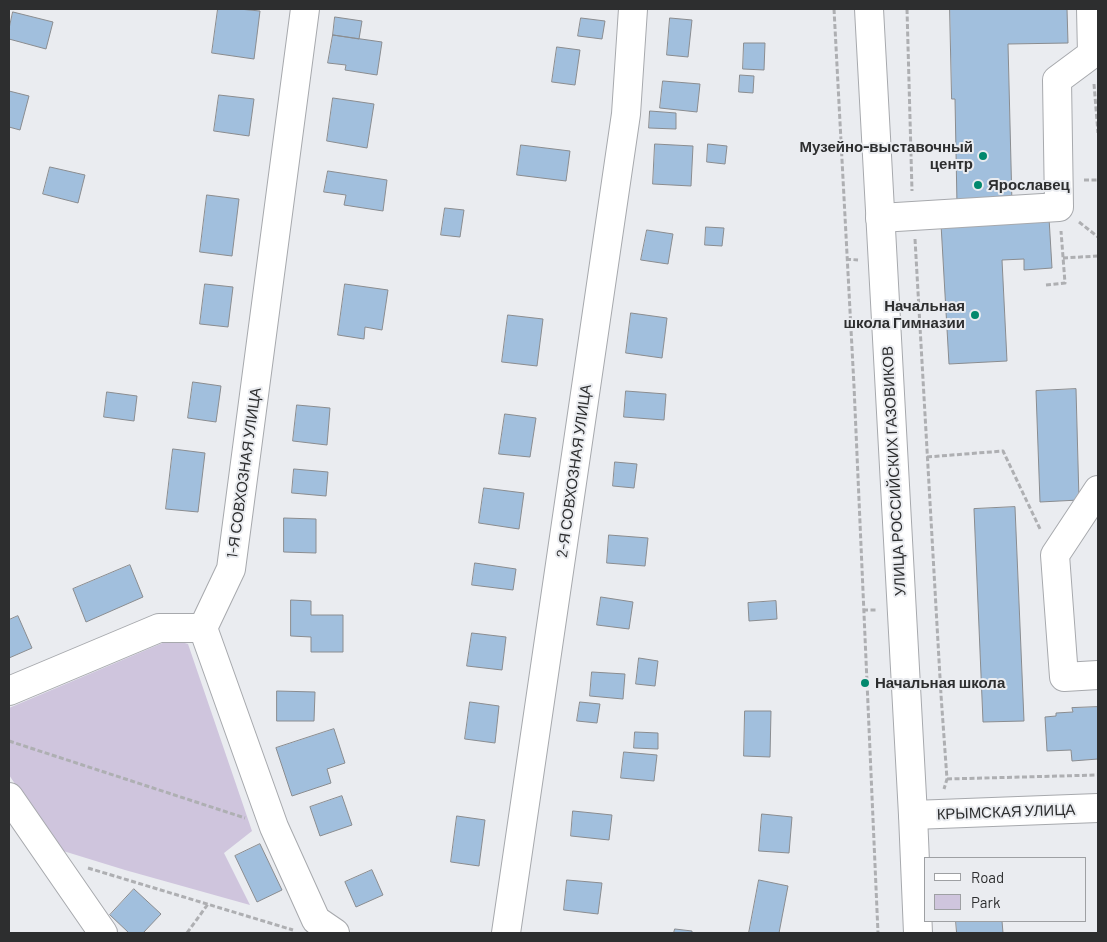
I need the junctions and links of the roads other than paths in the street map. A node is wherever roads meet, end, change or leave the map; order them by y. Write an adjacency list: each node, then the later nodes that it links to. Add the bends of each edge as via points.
1 (305, 9): 7 (street, 1-Я СОВХОЗНАЯ УЛИЦА, via 231,569)
2 (633, 9): 15 (street, 2-Я СОВХОЗНАЯ УЛИЦА, via 626,114)
3 (869, 9): 5 (street, УЛИЦА РОССИЙСКИХ ГАЗОВИКОВ)
4 (1091, 9): 5 (street, via 1092,54 1057,80 1059,207 913,205)
5 (880, 218): 12 (street, УЛИЦА РОССИЙСКИХ ГАЗОВИКОВ)
6 (1098, 490): 8 (street, via 1055,555 1064,677)
7 (203, 628): 9 (street, via 159,628); 14 (street, via 274,827 316,920)
8 (1098, 675)
9 (9, 692)
10 (9, 797): 13 (street)
11 (1098, 808): 12 (street, КРЫМСКАЯ УЛИЦА)
12 (924, 814): 16 (street, УЛИЦА РОССИЙСКИХ ГАЗОВИКОВ)
13 (103, 933)
14 (334, 933)
15 (506, 933)
16 (918, 933)

